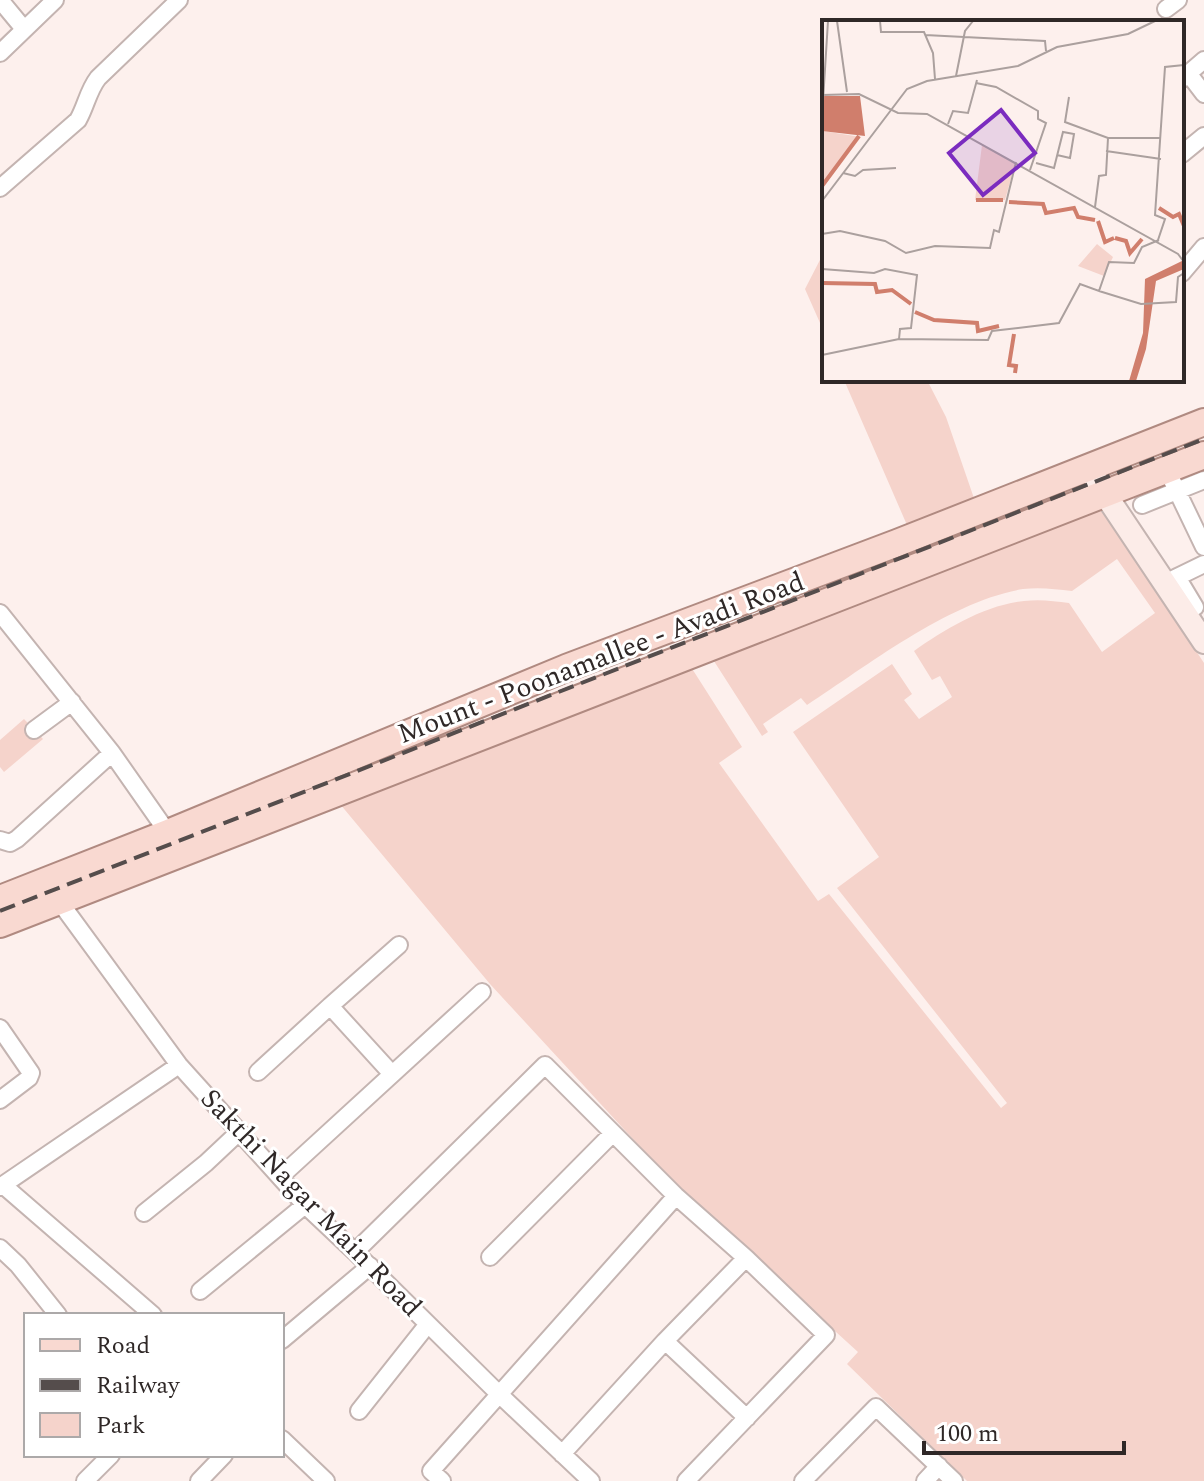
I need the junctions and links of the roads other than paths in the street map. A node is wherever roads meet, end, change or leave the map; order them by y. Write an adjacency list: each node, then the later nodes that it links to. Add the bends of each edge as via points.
1 (0, 0): 4 (street)
2 (55, 0): 4 (street)
3 (179, 0): 11 (street, via 98,78 78,120)
4 (24, 29): 5 (street)
5 (0, 53)
6 (1204, 60): 7 (street)
7 (1185, 76): 8 (street)
8 (1204, 94)
9 (1204, 136): 10 (street)
10 (1184, 152)
11 (0, 188)
12 (1204, 247): 13 (street)
13 (1184, 271)
14 (1204, 422): 16 (main road, Mount - Poonamallee - Avadi Road)
15 (1204, 455): 17 (main road, Mount - Poonamallee - Avadi Road)
16 (1089, 468): 19 (street); 26 (main road, Mount - Poonamallee - Avadi Road)
17 (1172, 480): 18 (street); 19 (main road, Mount - Poonamallee - Avadi Road); 20 (street); 21 (street)
18 (1204, 480)
19 (1105, 494): 23 (street); 30 (main road, Mount - Poonamallee - Avadi Road)
20 (1142, 505)
21 (1204, 547)
22 (1204, 564): 23 (street)
23 (1171, 580): 24 (street)
24 (1194, 607): 28 (street)
25 (0, 613): 27 (street)
26 (710, 613): 30 (main road); 34 (main road, Mount - Poonamallee - Avadi Road)
27 (14, 630): 29 (street); 31 (street)
28 (1204, 642)
29 (0, 643)
30 (721, 643): 37 (main road, Mount - Poonamallee - Avadi Road)
31 (72, 702): 32 (street); 33 (street)
32 (34, 730)
33 (112, 753): 34 (street); 35 (street, via 17,839)
34 (168, 833): 36 (main road, Mount - Poonamallee - Avadi Road)
35 (0, 840)
36 (0, 899)
37 (59, 901): 38 (main road, Mount - Poonamallee - Avadi Road); 43 (street, Sakthi Nagar Main Road)
38 (0, 924)
39 (399, 945): 41 (street)
40 (482, 992): 45 (street)
41 (330, 1006): 44 (street); 45 (street)
42 (0, 1028): 46 (street, via 31,1073)
43 (179, 1065): 47 (street, Sakthi Nagar Main Road); 50 (street)
44 (258, 1072)
45 (392, 1074): 49 (street)
46 (0, 1100)
47 (239, 1132): 49 (street, Sakthi Nagar Main Road); 53 (street)
48 (612, 1134): 51 (street); 55 (street, via 545,1065); 56 (street)
49 (280, 1177): 52 (street, Sakthi Nagar Main Road)
50 (2, 1186): 61 (street)
51 (676, 1196): 57 (street); 65 (street)
52 (305, 1205): 55 (street, Sakthi Nagar Main Road); 59 (street)
53 (144, 1213)
54 (0, 1248): 60 (street)
55 (355, 1252): 58 (street, Sakthi Nagar Main Road)
56 (490, 1257)
57 (746, 1258): 64 (street); 67 (street, via 826,1335)
58 (370, 1266): 62 (street, Sakthi Nagar Main Road); 63 (street)
59 (200, 1291)
60 (56, 1313)
61 (151, 1313)
62 (428, 1324): 65 (street, Sakthi Nagar Main Road); 66 (street)
63 (284, 1338)
64 (665, 1341): 67 (street); 69 (street)
65 (499, 1394): 69 (street, Sakthi Nagar Main Road); 76 (street, via 431,1471)
66 (359, 1411)
67 (747, 1418): 78 (street)
68 (284, 1441): 75 (street)
69 (562, 1454): 77 (street, Sakthi Nagar Main Road)
70 (109, 1457): 73 (street)
71 (222, 1457): 74 (street)
72 (939, 1466): 79 (street, via 876,1407); 80 (street); 81 (street)
73 (85, 1481)
74 (199, 1481)
75 (326, 1481)
76 (442, 1481)
77 (591, 1481)
78 (686, 1481)
79 (803, 1481)
80 (925, 1481)
81 (954, 1481)

